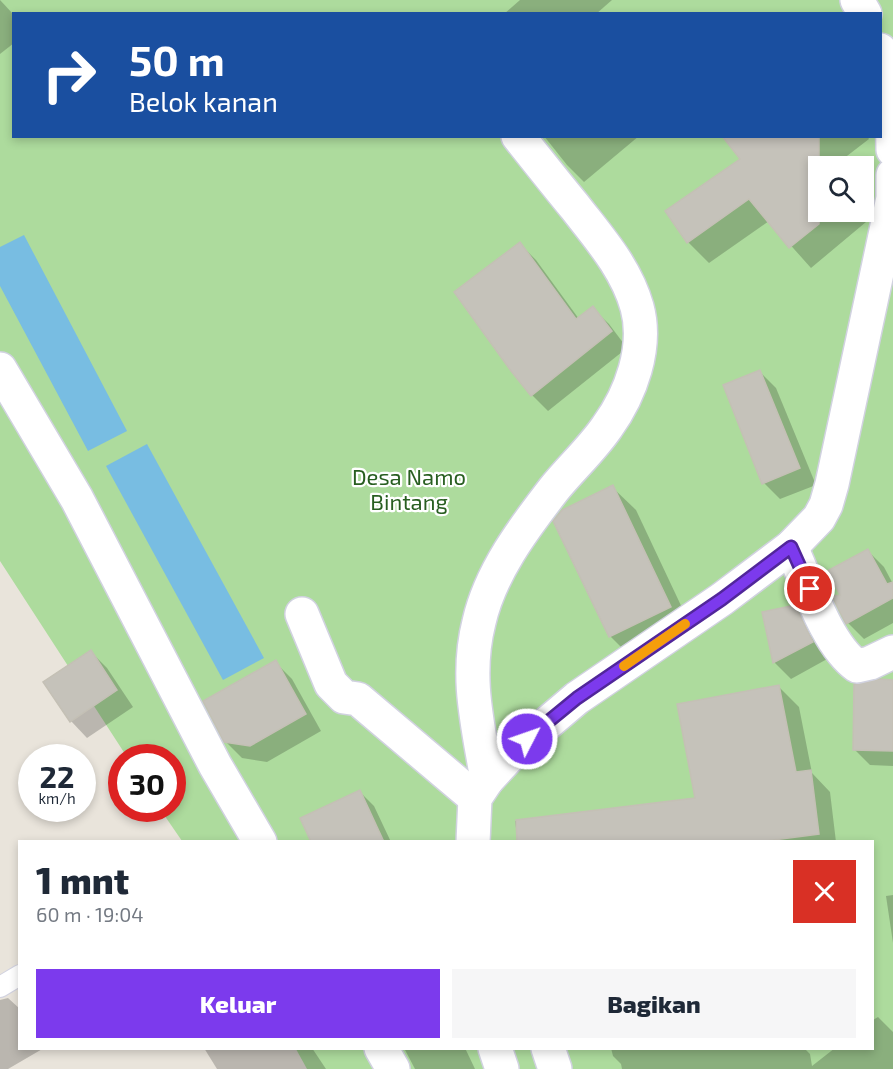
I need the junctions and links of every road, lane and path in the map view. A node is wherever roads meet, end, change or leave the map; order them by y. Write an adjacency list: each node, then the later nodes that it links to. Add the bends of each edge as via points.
1 (882, 57): 3 (street, via 892,93)
2 (520, 138): 10 (street, via 610,251 637,307 641,336 624,398 607,427 514,544 479,620 472,685)
3 (893, 150)
4 (893, 175): 5 (street)
5 (893, 198): 7 (street, via 832,484 819,518)
6 (0, 369): 11 (street, via 77,499 215,765)
7 (791, 547): 9 (street, via 828,631 848,660 856,666); 10 (street, via 577,698 511,754)
8 (302, 614): 10 (street, via 331,684 344,697 358,699)
9 (893, 652)
10 (481, 789): 12 (street)
11 (259, 840)
12 (473, 840)
13 (18, 976): 14 (lane)
14 (0, 987)
15 (382, 1050): 18 (street)
16 (496, 1050): 19 (street)
17 (549, 1050): 20 (street)
18 (393, 1069)
19 (502, 1069)
20 (555, 1069)

